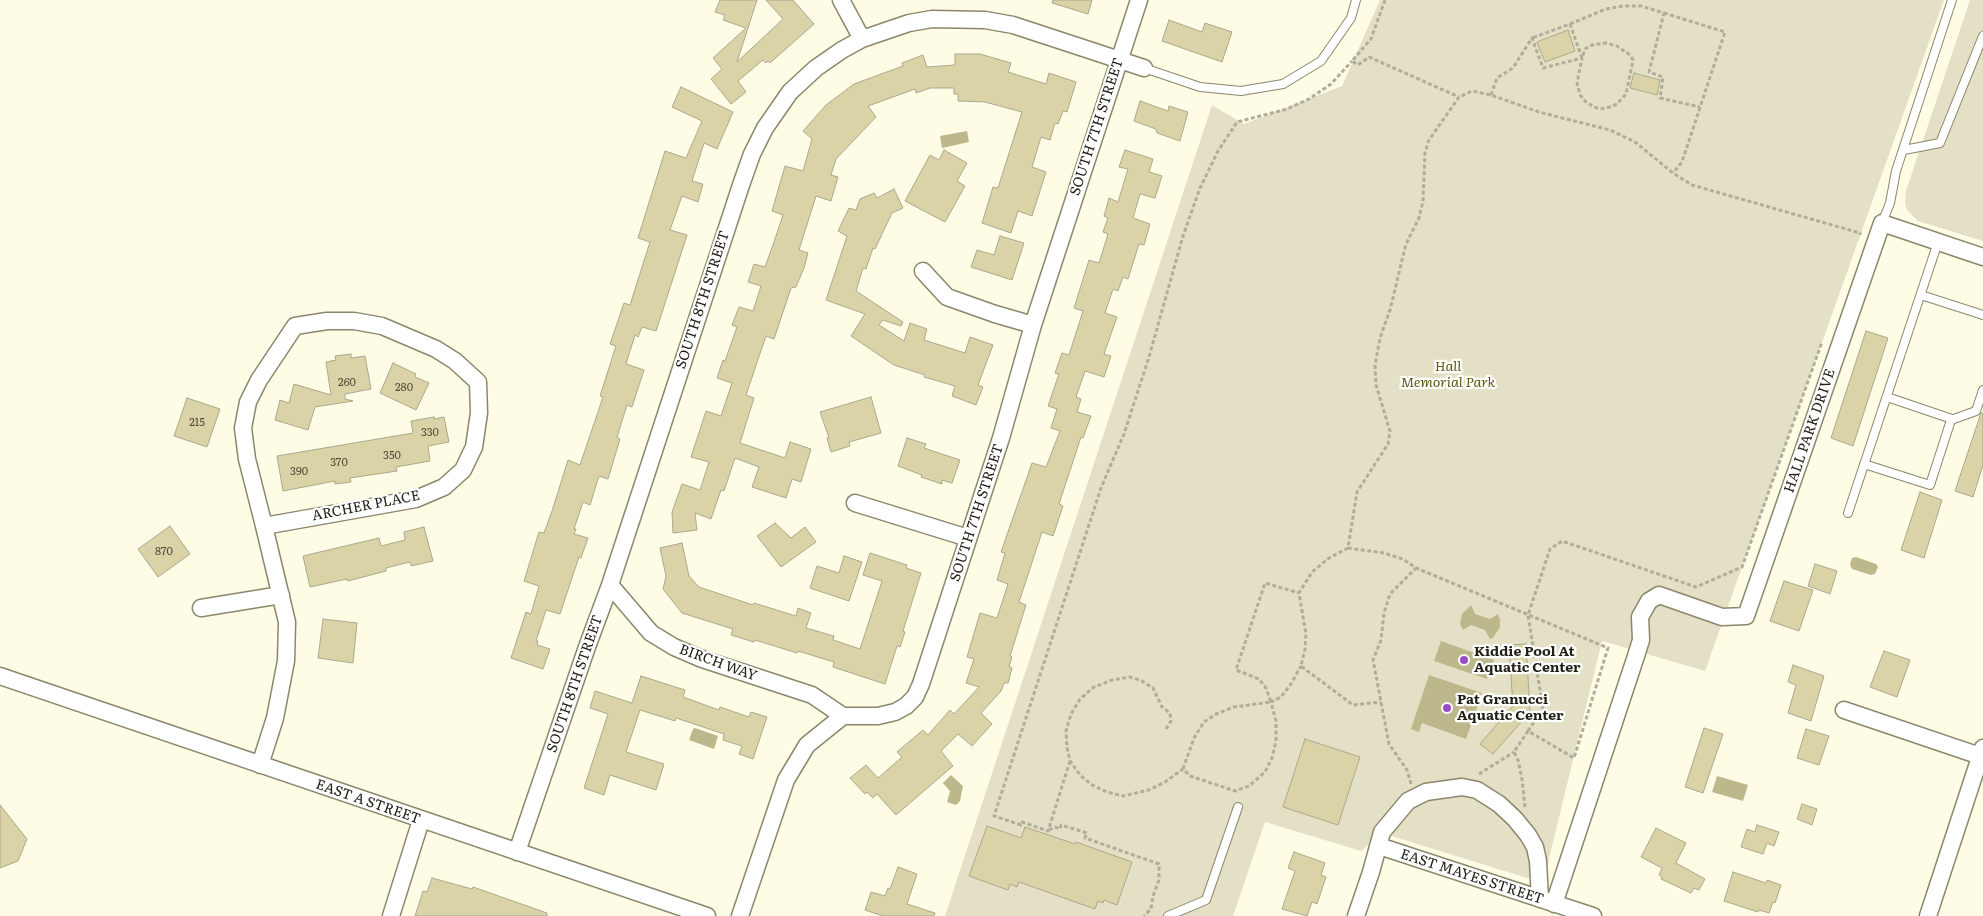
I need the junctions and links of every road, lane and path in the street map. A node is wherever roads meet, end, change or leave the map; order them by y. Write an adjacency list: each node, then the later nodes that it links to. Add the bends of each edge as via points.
1 (841, 0): 10 (street)
2 (1139, 0): 12 (street, SOUTH 7TH STREET)
3 (1356, 0): 14 (lane, via 1351,18 1321,61 1283,84 1241,91 1200,88)
4 (1385, 0): 13 (path, via 1371,39)
5 (1952, 0): 18 (lane)
6 (1664, 13): 7 (path, via 1641,6 1623,6 1606,9); 17 (path, via 1649,72 1663,77 1660,98); 17 (path, via 1725,32)
7 (1570, 24): 9 (path); 11 (path)
8 (1983, 36): 18 (lane, via 1940,143)
9 (1532, 38): 11 (path, via 1543,68); 15 (path, via 1513,68 1497,78)
10 (862, 39): 12 (street, SOUTH 8TH STREET, via 932,19 985,20 1013,25); 39 (street, SOUTH 8TH STREET, via 816,68 790,92 765,128 752,154)
11 (1582, 58): 11 (path, via 1578,83 1580,95 1600,109 1617,104 1626,94 1633,60 1630,55 1606,43 1585,49)
12 (1119, 60): 14 (street, SOUTH 8TH STREET); 27 (street, SOUTH 7TH STREET)
13 (1352, 61): 16 (path, via 1358,65 1369,58); 64 (path, via 1331,84 1309,99 1287,109 1237,122 1200,188 1124,434 1101,488 994,816)
14 (1144, 68)
15 (1491, 95): 16 (path, via 1472,91); 19 (path, via 1539,112 1610,130 1635,142)
16 (1459, 97): 37 (path, via 1428,140 1424,152 1423,202 1406,244 1375,365 1376,385 1390,431 1388,444 1357,492)
17 (1700, 107): 19 (path, via 1682,162)
18 (1904, 150): 20 (lane)
19 (1673, 173): 22 (path, via 1711,192 1860,233)
20 (1882, 223): 21 (street); 67 (street, HALL PARK DRIVE, via 1746,616 1722,617 1659,595 1649,601 1640,617 1636,656)
21 (1938, 242): 23 (street); 25 (lane)
22 (1857, 243)
23 (1983, 257)
24 (923, 271): 27 (street, via 947,296)
25 (1921, 295): 26 (lane); 30 (lane)
26 (1983, 315)
27 (1033, 324): 36 (street, SOUTH 7TH STREET, via 1001,438)
28 (1824, 335): 43 (path, via 1742,567 1696,587 1562,541 1550,549)
29 (1983, 390): 31 (lane, via 1976,411)
30 (1887, 397): 31 (lane); 32 (lane)
31 (1952, 419): 32 (lane, via 1930,485)
32 (1864, 464): 34 (lane)
33 (855, 503): 36 (street)
34 (1848, 513)
35 (264, 526): 35 (street, ARCHER PLACE, via 247,459 243,428 248,402 255,387 295,326 327,321 382,326 455,361 478,382 479,414 474,447 463,470 444,487 416,499); 41 (street, ARCHER PLACE)
36 (968, 538): 49 (street, SOUTH 7TH STREET, via 922,684 915,697 895,712 878,716)
37 (1348, 548): 38 (path, via 1384,553 1403,559); 40 (path, via 1328,558 1312,572)
38 (1416, 568): 43 (path); 47 (path, via 1390,594 1384,613 1381,640 1373,660)
39 (610, 585): 49 (street, BIRCH WAY, via 651,633 674,647 812,695); 66 (street, SOUTH 8TH STREET)
40 (1299, 593): 44 (path, via 1306,634); 46 (path, via 1265,583 1236,670 1259,679)
41 (281, 595): 42 (street); 55 (street, ARCHER PLACE, via 287,622 286,661 275,718)
42 (200, 608)
43 (1528, 615): 51 (path, via 1543,709); 51 (path, via 1608,648 1574,758)
44 (1301, 666): 46 (path, via 1281,697); 47 (path, via 1353,705)
45 (0, 676): 55 (street, EAST A STREET)
46 (1271, 702): 56 (path, via 1234,707 1204,722); 56 (path, via 1276,721 1272,758 1265,772 1249,786 1235,791 1190,776)
47 (1381, 702): 60 (path, via 1389,744 1407,770 1411,784)
48 (1844, 710): 53 (street)
49 (842, 716): 70 (street, via 807,746 786,780)
50 (1166, 729): 54 (path, via 1171,721 1170,713 1162,706 1153,688 1130,678 1112,680 1094,687 1080,699 1071,714 1066,731)
51 (1528, 731): 52 (path)
52 (1514, 752): 58 (path); 61 (path, via 1522,779 1525,808)
53 (1982, 754): 75 (street)
54 (1070, 761): 56 (path, via 1092,784 1123,796 1149,790); 64 (path)
55 (260, 765): 63 (street, EAST A STREET)
56 (1182, 768)
57 (1472, 772): 58 (path)
58 (1479, 774): 59 (path)
59 (1487, 778)
60 (1418, 782)
61 (1519, 803)
62 (1238, 807): 72 (lane, via 1206,900)
63 (422, 820): 66 (street, EAST A STREET); 68 (street)
64 (1048, 830): 71 (path, via 1060,829 1061,825 1087,833 1085,838 1159,864 1159,880 1151,909)
65 (1379, 846): 67 (street, EAST MAYES STREET); 67 (street, via 1382,832 1408,801 1426,792 1443,789 1462,787 1477,790 1515,819 1535,847); 73 (street)
66 (517, 852): 69 (street, EAST A STREET)
67 (1547, 901): 74 (street, EAST MAYES STREET)
68 (391, 916)
69 (707, 916)
70 (740, 916)
71 (1144, 916)
72 (1168, 916)
73 (1356, 916)
74 (1593, 916)
75 (1928, 916)

